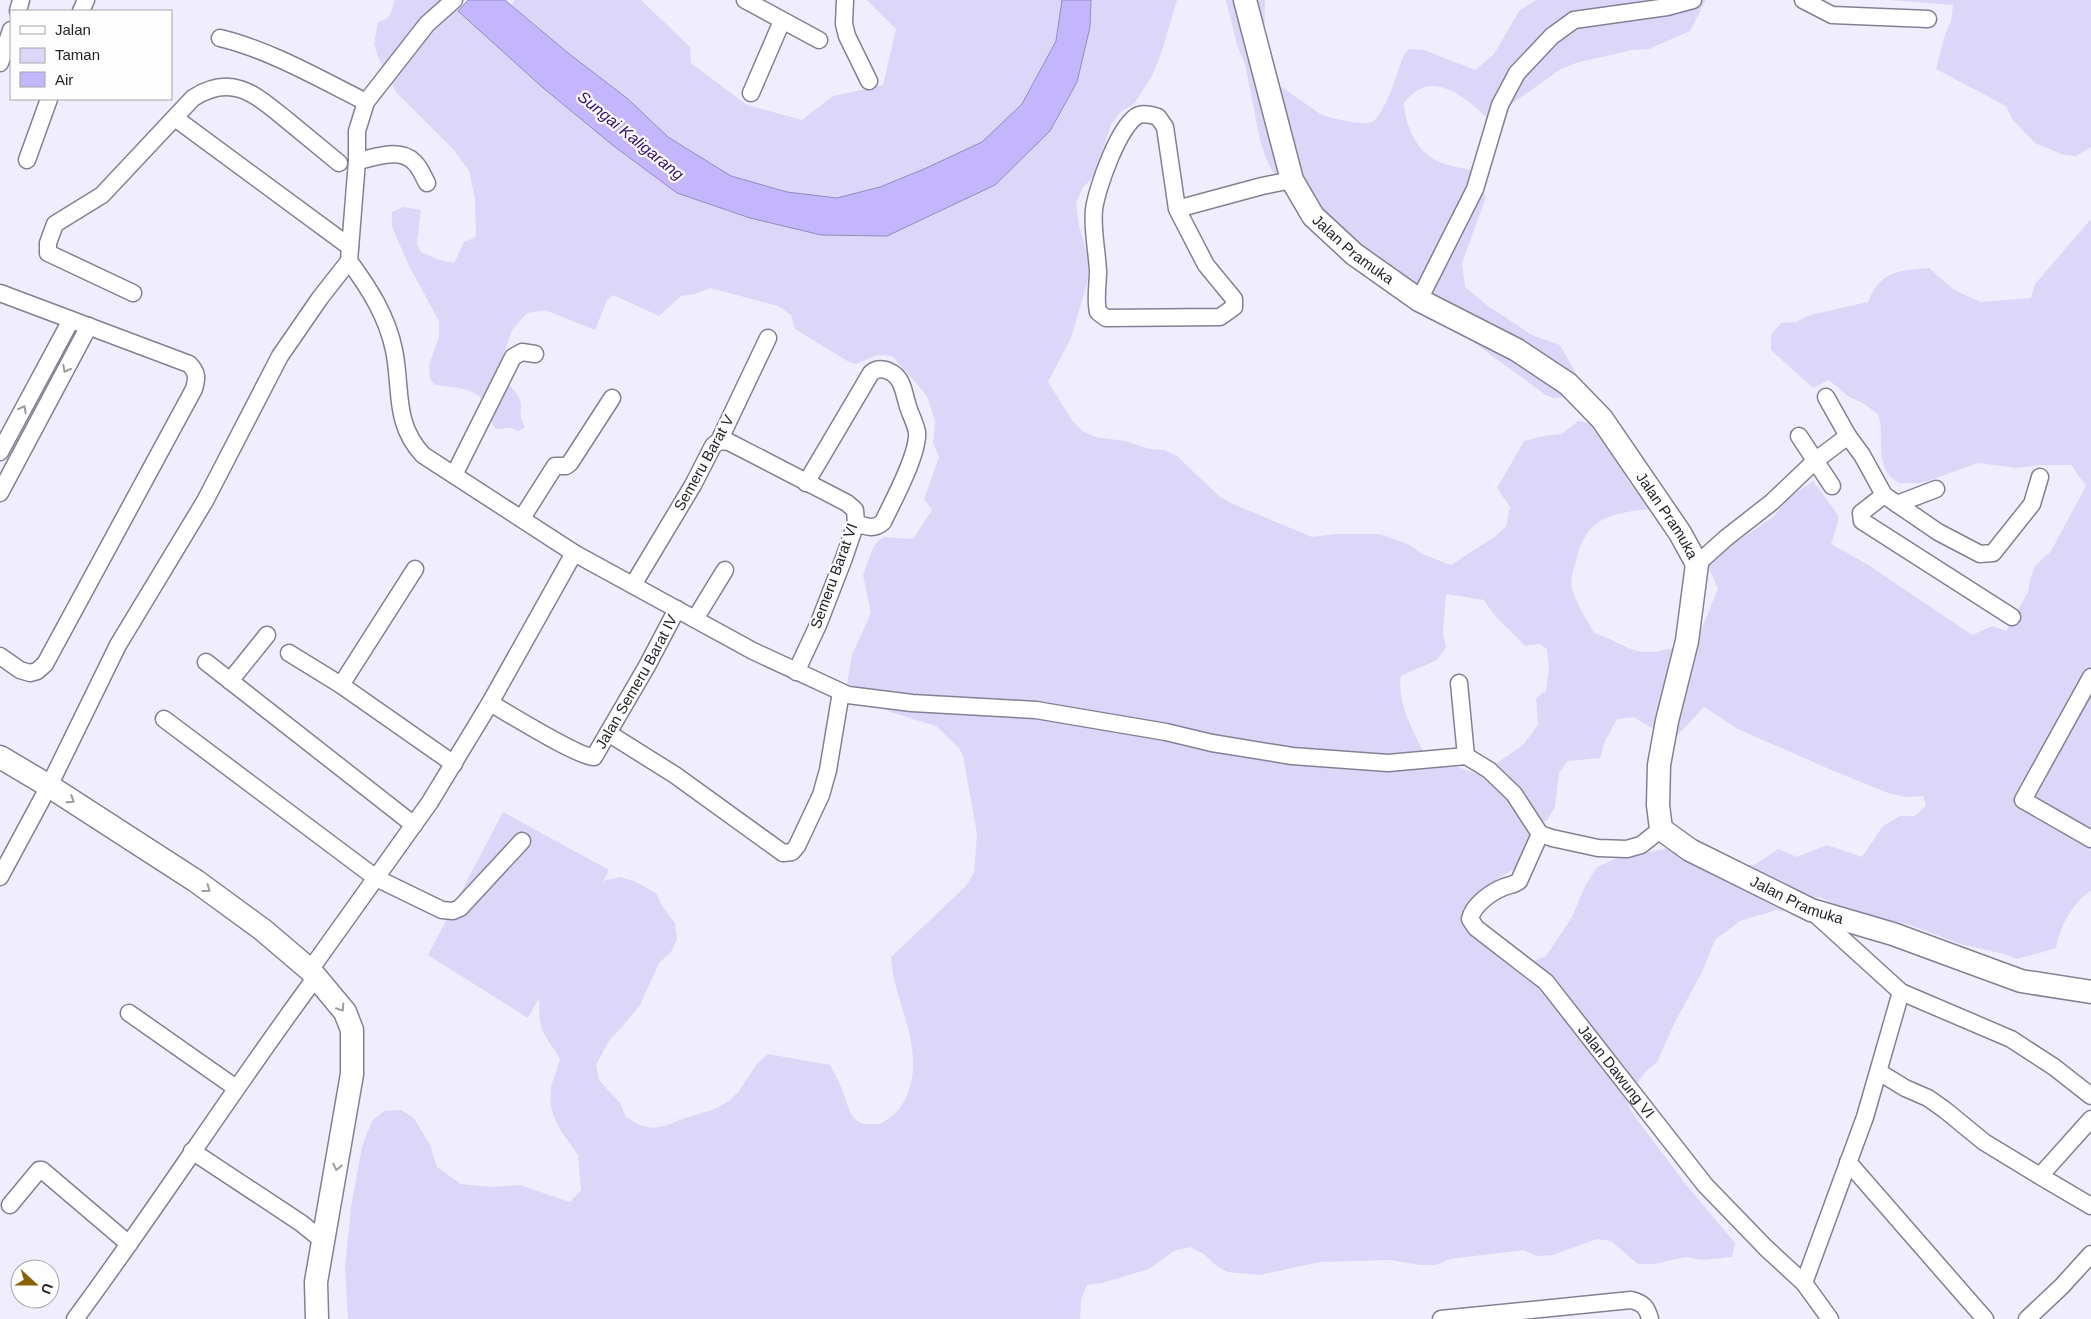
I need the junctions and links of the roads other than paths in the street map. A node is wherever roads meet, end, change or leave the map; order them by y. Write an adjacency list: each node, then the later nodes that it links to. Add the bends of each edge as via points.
1 (454, 0): 16 (street, via 427,24)
2 (746, 0): 8 (street)
3 (846, 0): 13 (street, via 844,24 847,36)
4 (1245, 0): 21 (main road, Jalan Pramuka)
5 (1693, 0): 27 (street, via 1574,20 1552,36 1517,73 1500,105 1475,190)
6 (1803, 0): 7 (street, via 1832,15)
7 (1928, 19)
8 (782, 20): 11 (street); 14 (street)
9 (10, 33): 12 (street)
10 (220, 38): 16 (street, via 238,42)
11 (818, 40)
12 (0, 63)
13 (869, 80)
14 (751, 93)
15 (50, 100): 18 (street)
16 (366, 102): 19 (street, via 357,131)
17 (175, 118): 20 (street, via 204,91 231,87 246,90); 24 (street); 26 (street, via 102,195 55,224 48,243 48,253)
18 (27, 160)
19 (356, 162): 22 (street, via 397,153 415,162); 24 (street)
20 (339, 163)
21 (1292, 180): 23 (street); 27 (main road, Jalan Pramuka, via 1314,216 1347,248)
22 (427, 183)
23 (1177, 209): 23 (street, via 1206,265 1234,299 1234,307 1220,317 1106,318 1098,312 1096,304 1098,274 1094,209 1121,133 1139,115 1158,117 1165,127)
24 (350, 254): 40 (street, via 373,293 386,325 394,350 402,416 412,444); 73 (street, via 280,356 205,501 118,645)
25 (0, 293): 28 (street)
26 (133, 293)
27 (1419, 300): 50 (main road, Jalan Pramuka, via 1517,350 1568,384 1602,419 1680,533)
28 (71, 320): 29 (street); 37 (street, one-way to 28)
29 (89, 326): 39 (street, one-way to 39); 59 (street, via 189,364 197,376 194,389 45,664 30,673)
30 (768, 338): 36 (street, Semeru Barat V)
31 (535, 354): 40 (street, via 522,352 513,357)
32 (1826, 397): 35 (street)
33 (612, 398): 47 (street, via 570,463 555,466)
34 (1799, 436): 38 (street)
35 (1848, 436): 38 (street); 46 (street)
36 (719, 440): 42 (street, Semeru Barat VI, via 729,442); 53 (street, Semeru Barat V)
37 (0, 452)
38 (1816, 460): 43 (street); 50 (street, via 1772,502)
39 (5, 470): 45 (street)
40 (454, 475): 47 (street)
41 (2040, 476): 46 (street, via 2032,504 1992,553 1980,554 1938,532)
42 (806, 483): 48 (street, Semeru Barat VI, via 847,503 855,510); 48 (street, via 870,373 884,369 895,375 903,389 917,433 911,460 883,522 871,528)
43 (1832, 486)
44 (1936, 489): 46 (street)
45 (0, 493)
46 (1891, 499): 55 (street, via 1861,514 1862,521)
47 (522, 518): 49 (street)
48 (856, 523): 61 (street, Semeru Barat VI, via 821,617)
49 (574, 553): 53 (street); 67 (street)
50 (1697, 564): 75 (main road, Jalan Pramuka, via 1687,641 1659,765)
51 (415, 569): 65 (street)
52 (725, 570): 56 (street)
53 (633, 585): 54 (street)
54 (677, 609): 56 (street); 69 (street, Jalan Semeru Barat IV)
55 (2012, 617)
56 (696, 619): 61 (street)
57 (267, 635): 63 (street)
58 (289, 653): 65 (street)
59 (0, 656)
60 (206, 662): 63 (street)
61 (796, 672): 66 (street)
62 (2091, 677): 77 (street, via 2023,800)
63 (230, 680): 74 (street)
64 (1458, 682): 70 (street)
65 (341, 685): 72 (street)
66 (841, 692): 69 (street, via 821,796 792,852 783,853 675,775); 70 (street, via 912,703 1036,710 1292,756 1388,763)
67 (490, 703): 69 (street, Jalan Semeru Barat IV, via 592,757); 72 (street)
68 (164, 719): 80 (street)
69 (608, 733)
70 (1466, 756): 76 (street, via 1489,770 1514,794)
71 (0, 757): 73 (main road)
72 (454, 764): 74 (street)
73 (49, 786): 79 (street); 82 (main road, one-way to 82, via 196,881 263,930)
74 (414, 825): 80 (street)
75 (1661, 829): 76 (street, via 1641,844 1627,849 1598,848); 81 (main road, Jalan Pramuka, via 1690,850)
76 (1540, 834): 98 (street, Jalan Dawung VI, via 1519,881 1483,901 1473,909 1470,919 1476,928 1546,982 1705,1186)
77 (2091, 840)
78 (522, 841): 80 (street, via 460,908 453,911 442,910)
79 (0, 877)
80 (376, 878): 82 (street)
81 (1811, 910): 83 (street); 84 (main road, Jalan Pramuka, via 1893,934 2020,981)
82 (313, 973): 87 (street); 95 (main road, one-way to 95, via 345,1012 352,1030 353,1049 352,1074)
83 (1901, 992): 86 (street); 88 (street, via 2011,1039)
84 (2091, 992)
85 (129, 1012): 87 (street)
86 (1879, 1072): 91 (street); 92 (street, via 1928,1098 1984,1142)
87 (236, 1088): 90 (street)
88 (2091, 1096)
89 (2091, 1119): 92 (street)
90 (192, 1151): 95 (street); 96 (street)
91 (1848, 1162): 98 (street); 105 (street)
92 (2040, 1176): 94 (street)
93 (10, 1205): 96 (street, via 42,1170)
94 (2091, 1206)
95 (322, 1240): 101 (main road, via 316,1282)
96 (129, 1244): 100 (street)
97 (2091, 1254): 99 (street)
98 (1804, 1283): 104 (street, Jalan Dawung VI)
99 (2034, 1317)
100 (75, 1319)
101 (317, 1319)
102 (1441, 1319): 103 (street, via 1631,1300 1647,1308)
103 (1650, 1319)
104 (1830, 1319)
105 (1985, 1319)

